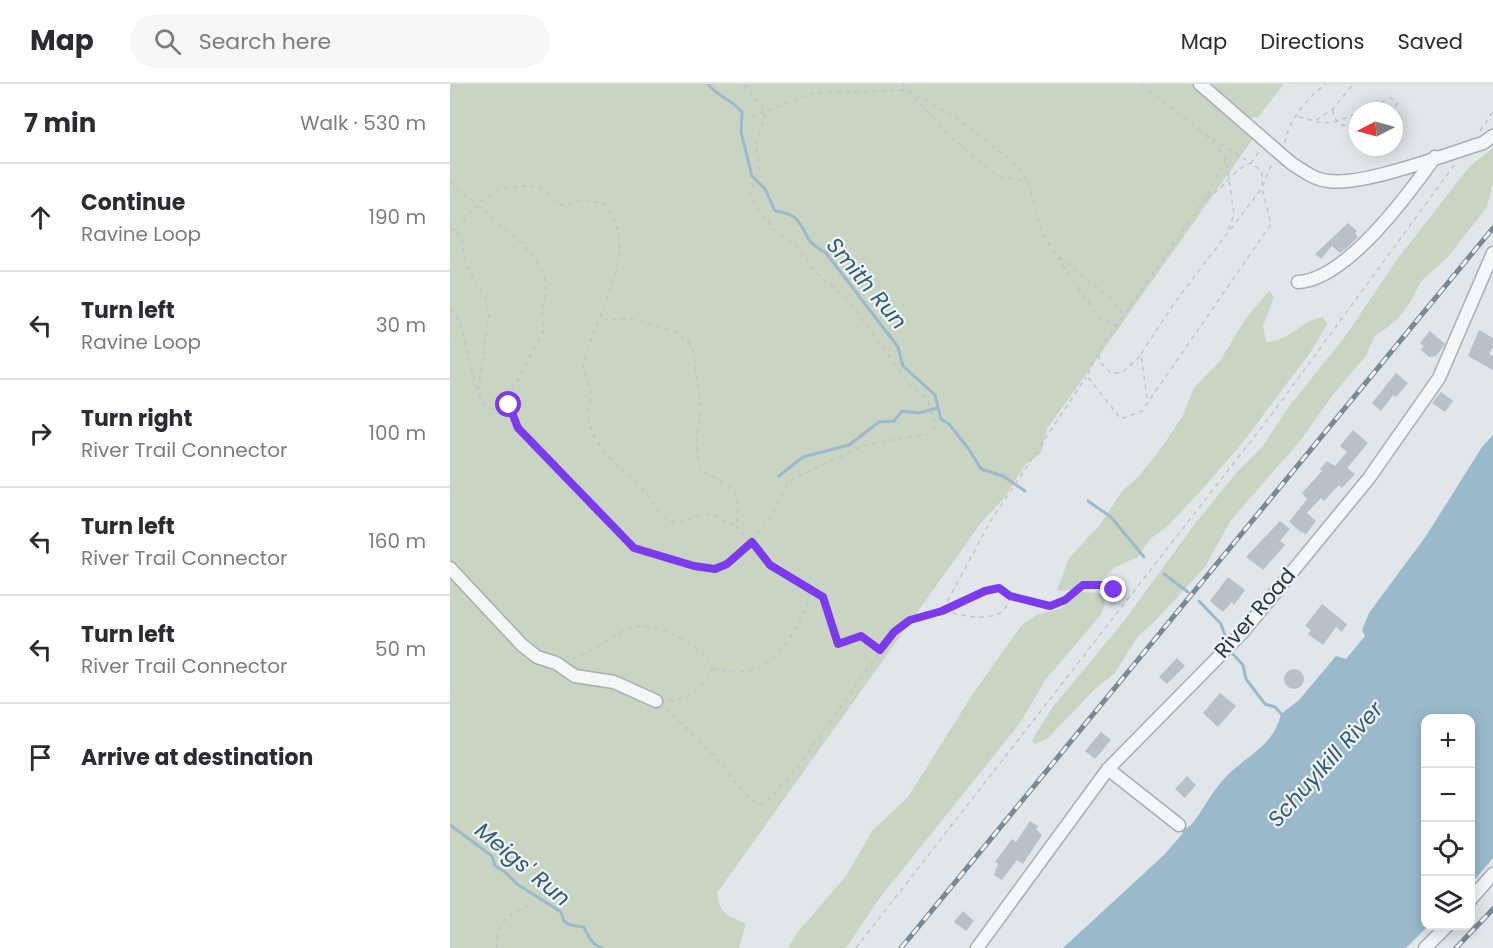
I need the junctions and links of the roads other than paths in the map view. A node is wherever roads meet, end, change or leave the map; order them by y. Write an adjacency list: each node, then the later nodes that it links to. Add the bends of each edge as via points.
1 (1200, 84): 3 (street, via 1306,173 1333,182 1354,180)
2 (1493, 136): 3 (street, via 1483,143)
3 (1436, 157): 5 (street, via 1346,261 1329,274)
4 (1493, 253): 8 (street, River Road, via 1439,378 1369,478 1239,636)
5 (1298, 282)
6 (450, 568): 7 (street, via 537,657 556,663 575,676 614,682)
7 (656, 700)
8 (1108, 769): 9 (street); 13 (street, River Road)
9 (1179, 825)
10 (1493, 874): 11 (street)
11 (1475, 894)
12 (1443, 930): 14 (street)
13 (977, 948)
14 (1425, 948)

